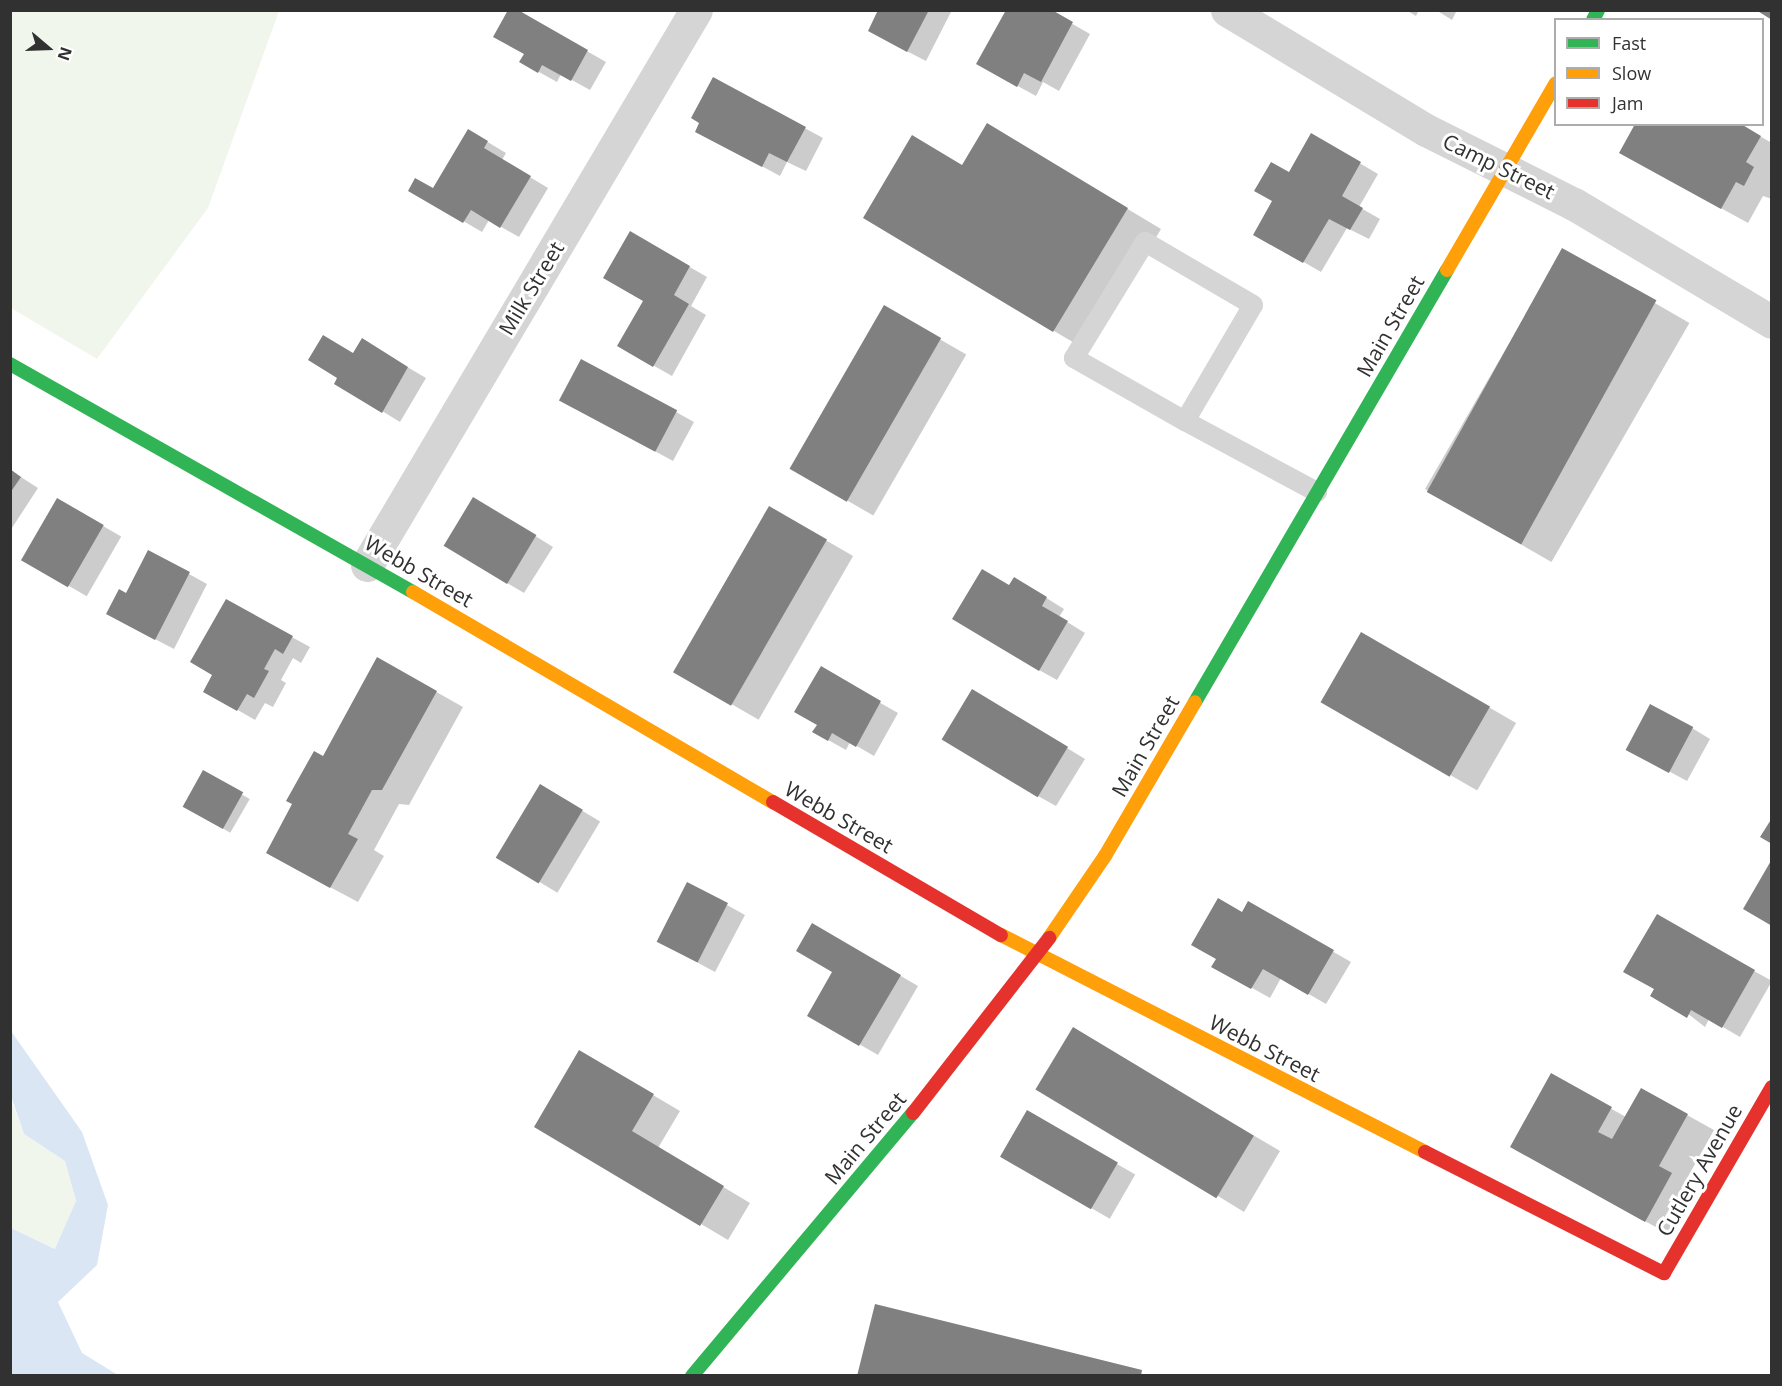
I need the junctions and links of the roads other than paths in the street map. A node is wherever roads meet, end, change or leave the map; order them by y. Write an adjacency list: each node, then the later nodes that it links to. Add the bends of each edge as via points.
1 (696, 10): 9 (street, Milk Street)
2 (1227, 10): 4 (street, Camp Street, via 1426,130)
3 (1554, 86): 4 (street, Main Street)
4 (1506, 168): 5 (street, Camp Street); 8 (street, Main Street)
5 (1772, 322)
6 (10, 364): 9 (street, Webb Street)
7 (1185, 421): 7 (lane, via 1074,358 1144,242 1253,305); 8 (lane)
8 (1317, 492): 10 (street, Main Street, via 1105,856)
9 (366, 565): 10 (street, Webb Street)
10 (1036, 956): 12 (street, Webb Street); 13 (street, Main Street, via 885,1148)
11 (1772, 1088): 12 (street, Cutlery Avenue)
12 (1664, 1273)
13 (692, 1376)

